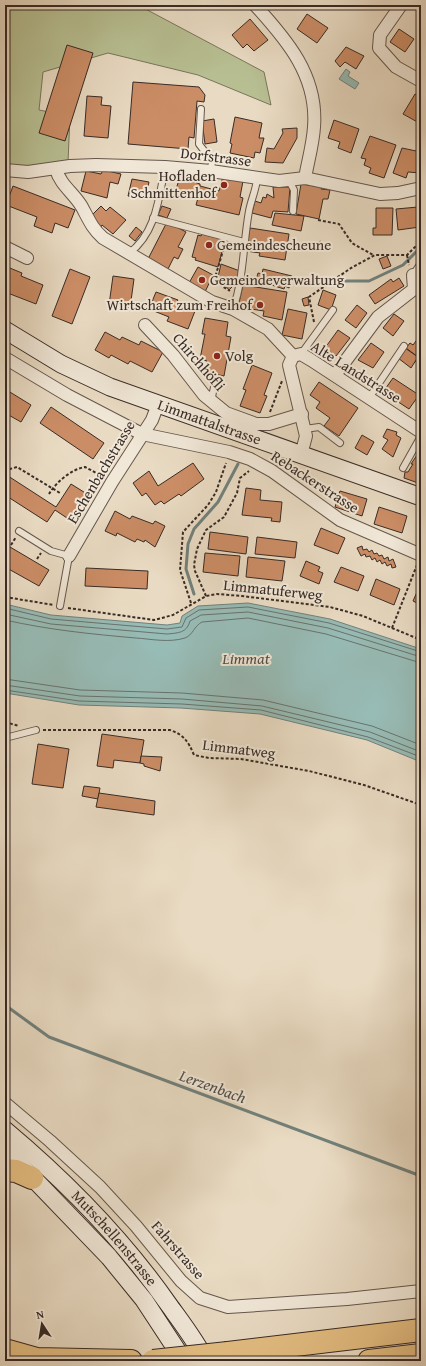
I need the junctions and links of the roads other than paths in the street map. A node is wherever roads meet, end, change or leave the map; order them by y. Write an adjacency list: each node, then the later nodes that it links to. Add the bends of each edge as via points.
1 (255, 5): 10 (street, via 287,42 303,66 309,81 315,114)
2 (401, 5): 3 (street, via 380,35 380,48 396,67)
3 (421, 81)
4 (201, 109): 8 (lane, via 199,144 212,161)
5 (165, 167): 6 (street, Dorfstrasse, via 96,165); 8 (street, Dorfstrasse); 14 (lane)
6 (56, 169): 7 (street, Dorfstrasse, via 28,172); 17 (street, Alte Landstrasse, via 58,178 82,207 92,227 102,238)
7 (5, 170)
8 (211, 171): 9 (street, Dorfstrasse)
9 (257, 178): 11 (street, Dorfstrasse, via 279,181); 15 (lane)
10 (305, 178): 11 (street, Dorfstrasse); 12 (street, Dorfstrasse, via 380,194)
11 (288, 179): 13 (lane, via 294,190)
12 (421, 188)
13 (293, 212)
14 (153, 218): 15 (lane); 17 (lane, via 148,233)
15 (244, 242): 21 (lane, via 239,287)
16 (5, 247): 18 (street)
17 (128, 254): 21 (street, Alte Landstrasse, via 212,302)
18 (27, 258)
19 (421, 263): 20 (lane)
20 (413, 275): 28 (street, via 414,289 378,317)
21 (233, 309): 26 (street, Alte Landstrasse, via 268,329)
22 (334, 310): 26 (lane)
23 (145, 324): 31 (street, Chirchhöfli)
24 (5, 330): 32 (main road, Limmattalstrasse, via 84,376 110,388)
25 (404, 346): 30 (lane)
26 (297, 355): 28 (street, Alte Landstrasse); 33 (street, via 289,365)
27 (5, 358): 36 (street, Rebackerstrasse, via 67,395)
28 (335, 375): 30 (street, Alte Landstrasse)
29 (215, 382): 31 (lane)
30 (369, 398): 35 (street, Alte Landstrasse)
31 (211, 402): 33 (street, Chirchhöfli, via 226,412 256,424 270,424)
32 (158, 404): 36 (street, Eschenbachstrasse, via 152,420); 39 (main road, Limmattalstrasse)
33 (302, 414): 34 (street)
34 (305, 429): 38 (lane, via 319,427); 39 (street)
35 (421, 432)
36 (142, 434): 43 (street, Rebackerstrasse, via 229,452 250,459 272,471 340,520); 44 (street, Eschenbachstrasse)
37 (421, 436): 40 (lane)
38 (340, 443)
39 (302, 455): 41 (main road, Limmattalstrasse)
40 (403, 468)
41 (421, 498)
42 (19, 531): 44 (lane, via 51,551)
43 (421, 555)
44 (69, 556): 45 (lane)
45 (60, 606)
46 (36, 730): 47 (lane)
47 (5, 738)
48 (5, 1103): 53 (street, Fahrstrasse, via 100,1187 181,1281 200,1298 228,1307)
49 (5, 1130): 50 (main road, Mutschellenstrasse)
50 (10, 1144): 52 (main road, Mutschellenstrasse); 61 (main road, Mutschellenstrasse, via 69,1187 126,1248 165,1299)
51 (5, 1170): 52 (highway, via 16,1171)
52 (32, 1178): 60 (main road, Mutschellenstrasse, via 118,1268 152,1312)
53 (421, 1291)
54 (421, 1330): 59 (highway, bridge)
55 (5, 1350): 57 (highway, via 37,1359)
56 (421, 1355): 62 (highway)
57 (131, 1361)
58 (150, 1361): 59 (highway)
59 (153, 1361)
60 (184, 1361)
61 (206, 1361)
62 (369, 1361)

